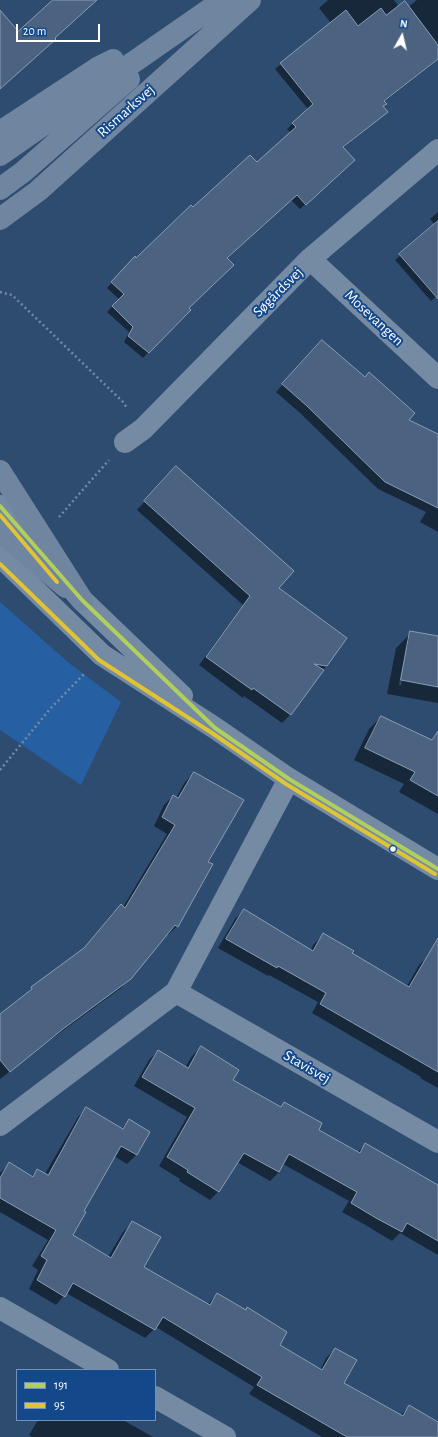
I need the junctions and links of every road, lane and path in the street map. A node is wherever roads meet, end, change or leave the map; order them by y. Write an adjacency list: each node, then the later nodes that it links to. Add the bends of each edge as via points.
1 (223, 0): 3 (main road)
2 (250, 0): 8 (main road, Rismarksvej, via 38,191)
3 (198, 17): 4 (main road, via 99,67); 6 (main road); 7 (main road, via 24,172)
4 (0, 132)
5 (438, 150): 9 (street, Søgårdsvej)
6 (0, 155)
7 (0, 189)
8 (0, 218)
9 (310, 259): 11 (street, Mosevangen); 12 (street, Søgårdsvej)
10 (0, 292): 12 (path, via 12,296 123,402)
11 (438, 378)
12 (143, 429): 13 (street, Søgårdsvej)
13 (125, 442): 16 (path)
14 (0, 471): 19 (main road)
15 (0, 506): 19 (street)
16 (54, 523)
17 (0, 531): 19 (main road)
18 (0, 556): 20 (street)
19 (82, 600): 21 (street)
20 (102, 655): 21 (street); 22 (path, via 50,709)
21 (215, 728): 23 (street)
22 (0, 770)
23 (289, 779): 24 (street); 25 (street)
24 (438, 869)
25 (176, 992): 26 (street); 27 (street, Stavisvej)
26 (0, 1125)
27 (438, 1142)
28 (0, 1308): 29 (street)
29 (106, 1369)
30 (156, 1398): 31 (street)
31 (225, 1437)

